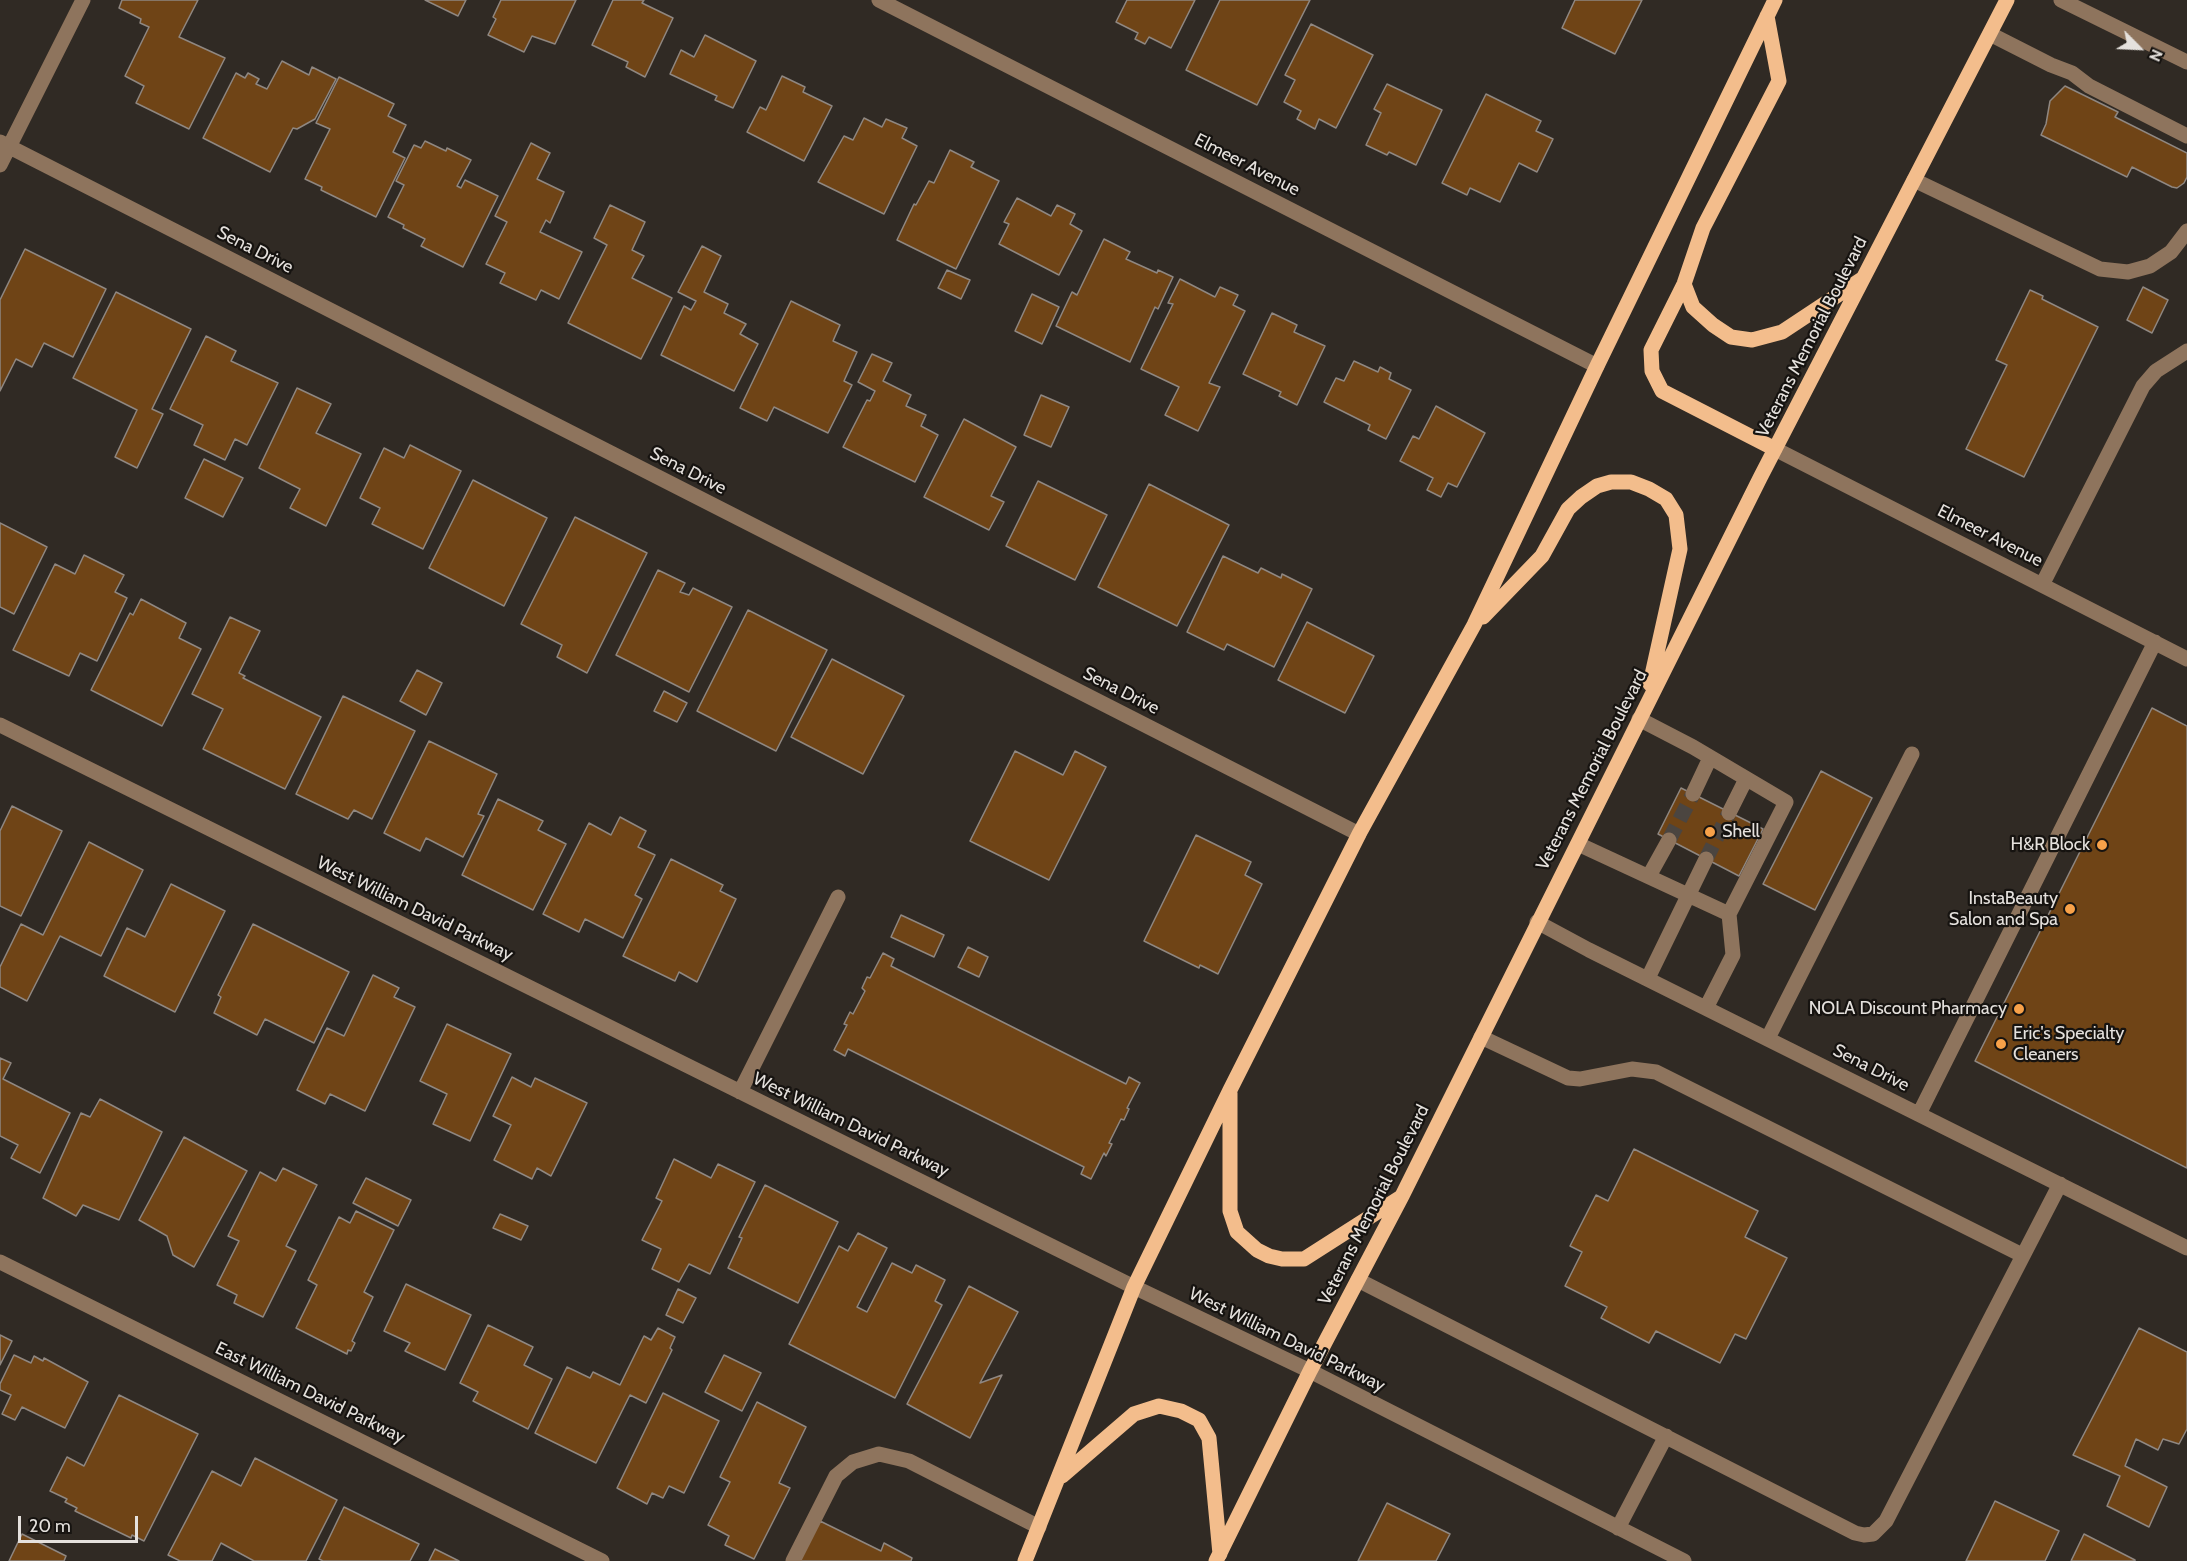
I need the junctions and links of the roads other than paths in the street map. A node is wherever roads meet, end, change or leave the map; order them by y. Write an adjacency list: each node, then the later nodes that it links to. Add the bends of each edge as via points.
1 (83, 0): 10 (street)
2 (879, 0): 17 (street, Elmeer Avenue)
3 (1774, 0): 6 (main road)
4 (2007, 0): 7 (main road, Veterans Memorial Boulevard)
5 (2061, 0): 8 (street)
6 (1767, 16): 15 (main road, via 1779,81 1703,228); 17 (main road)
7 (1990, 33): 9 (street); 12 (main road, Veterans Memorial Boulevard)
8 (2187, 62)
9 (2187, 136)
10 (5, 145): 11 (street); 30 (street, Sena Drive)
11 (0, 165)
12 (1914, 180): 13 (street, via 2100,269 2128,272 2150,266 2172,252); 14 (main road, Veterans Memorial Boulevard)
13 (2187, 231)
14 (1864, 278): 15 (main road, via 1782,332 1752,340 1731,337 1713,325 1693,307); 18 (main road, Veterans Memorial Boulevard)
15 (1684, 284): 18 (main road, via 1651,350 1652,371 1662,391)
16 (2187, 351): 19 (street, via 2157,371 2143,386)
17 (1597, 366): 20 (main road)
18 (1775, 449): 19 (street, Elmeer Avenue); 23 (main road, Veterans Memorial Boulevard)
19 (2042, 585): 21 (street, Elmeer Avenue)
20 (1474, 625): 23 (main road, via 1542,556 1568,509 1581,497 1611,482 1631,482 1649,489 1666,499 1676,515 1680,549); 30 (main road)
21 (2155, 642): 22 (street, Elmeer Avenue); 45 (street)
22 (2187, 659)
23 (1642, 713): 26 (street); 32 (main road, Veterans Memorial Boulevard)
24 (0, 724): 44 (street, West William David Parkway)
25 (1912, 754): 42 (street)
26 (1710, 758): 27 (street); 28 (street)
27 (1746, 778): 29 (street); 37 (street, via 1786,802)
28 (1693, 794)
29 (1729, 813)
30 (1359, 834): 43 (main road)
31 (1669, 840): 34 (street)
32 (1578, 844): 34 (street); 38 (main road, Veterans Memorial Boulevard)
33 (1706, 859): 35 (street)
34 (1649, 876): 35 (street)
35 (1688, 894): 37 (street); 39 (street)
36 (838, 897): 44 (street)
37 (1729, 914): 40 (street, via 1733,955)
38 (1537, 922): 39 (street, Sena Drive); 41 (main road, Veterans Memorial Boulevard)
39 (1648, 978): 40 (street, Sena Drive)
40 (1706, 1008): 42 (street, Sena Drive)
41 (1481, 1037): 47 (main road, Veterans Memorial Boulevard); 49 (street, via 1568,1078 1632,1069 1656,1072)
42 (1768, 1038): 45 (street, Sena Drive)
43 (1230, 1090): 47 (main road, via 1230,1211 1237,1232 1257,1250 1282,1259 1304,1259); 52 (main road)
44 (740, 1092): 52 (street, West William David Parkway)
45 (1919, 1114): 46 (street, Sena Drive)
46 (2060, 1184): 48 (street, Sena Drive); 49 (street)
47 (1402, 1196): 51 (main road, Veterans Memorial Boulevard)
48 (2187, 1248)
49 (2022, 1255): 54 (street, via 1886,1521 1873,1534 1855,1533)
50 (0, 1262): 59 (street, East William David Parkway)
51 (1358, 1280): 53 (main road, Veterans Memorial Boulevard); 54 (street)
52 (1134, 1287): 53 (street, West William David Parkway); 55 (main road)
53 (1310, 1371): 57 (street, West William David Parkway); 58 (main road, Veterans Memorial Boulevard)
54 (1666, 1436): 57 (street)
55 (1060, 1478): 56 (main road); 58 (main road, via 1134,1414 1159,1406 1199,1420 1209,1438)
56 (1039, 1527): 60 (street, via 909,1461 879,1454 853,1462 836,1476); 61 (main road)
57 (1618, 1528): 62 (street, West William David Parkway)
58 (1218, 1558)
59 (602, 1561)
60 (793, 1561)
61 (1025, 1561)
62 (1684, 1561)

